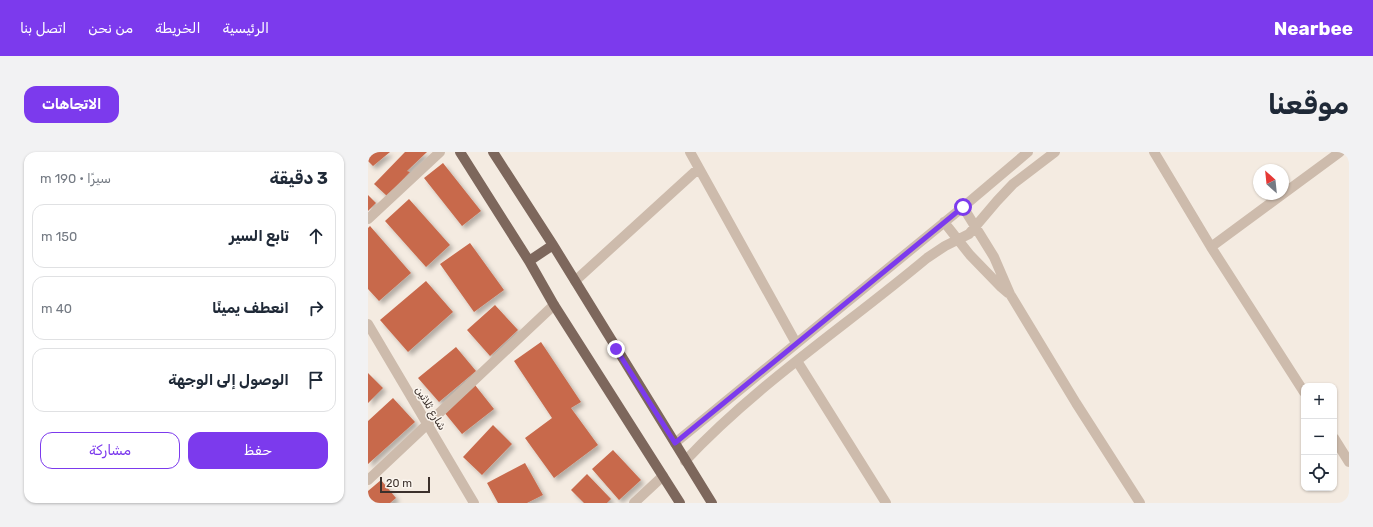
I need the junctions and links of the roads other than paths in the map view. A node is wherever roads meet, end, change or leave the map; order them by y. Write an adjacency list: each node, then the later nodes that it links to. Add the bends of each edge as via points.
1 (440, 152): 11 (street)
2 (460, 152): 17 (main road)
3 (493, 152): 15 (main road)
4 (690, 152): 9 (street)
5 (1028, 152): 10 (street)
6 (1055, 152): 13 (street, via 1013,184)
7 (1154, 152): 16 (street)
8 (1340, 152): 16 (street)
9 (699, 168): 18 (street); 22 (street)
10 (963, 207): 12 (street); 13 (street)
11 (368, 219)
12 (944, 222): 14 (street); 22 (street)
13 (976, 227): 14 (street); 19 (street, via 994,257)
14 (957, 240): 19 (street); 23 (street, via 927,258)
15 (553, 245): 17 (main road); 18 (main road)
16 (1211, 247): 24 (street)
17 (529, 261): 20 (main road)
18 (575, 282): 26 (main road)
19 (1010, 294): 37 (street)
20 (554, 305): 25 (street); 30 (main road)
21 (368, 324): 25 (street, شارع ثلاثين)
22 (796, 343): 26 (street)
23 (797, 362): 28 (street, via 741,406); 36 (street)
24 (1301, 387)
25 (427, 425): 31 (street); 32 (street, شارع ثلاثين)
26 (675, 443): 28 (main road)
27 (1337, 443): 29 (street)
28 (685, 461): 35 (main road)
29 (1349, 462)
30 (663, 476): 33 (street); 34 (main road)
31 (368, 480)
32 (474, 503)
33 (634, 503)
34 (680, 503)
35 (712, 503)
36 (886, 503)
37 (1140, 503)

